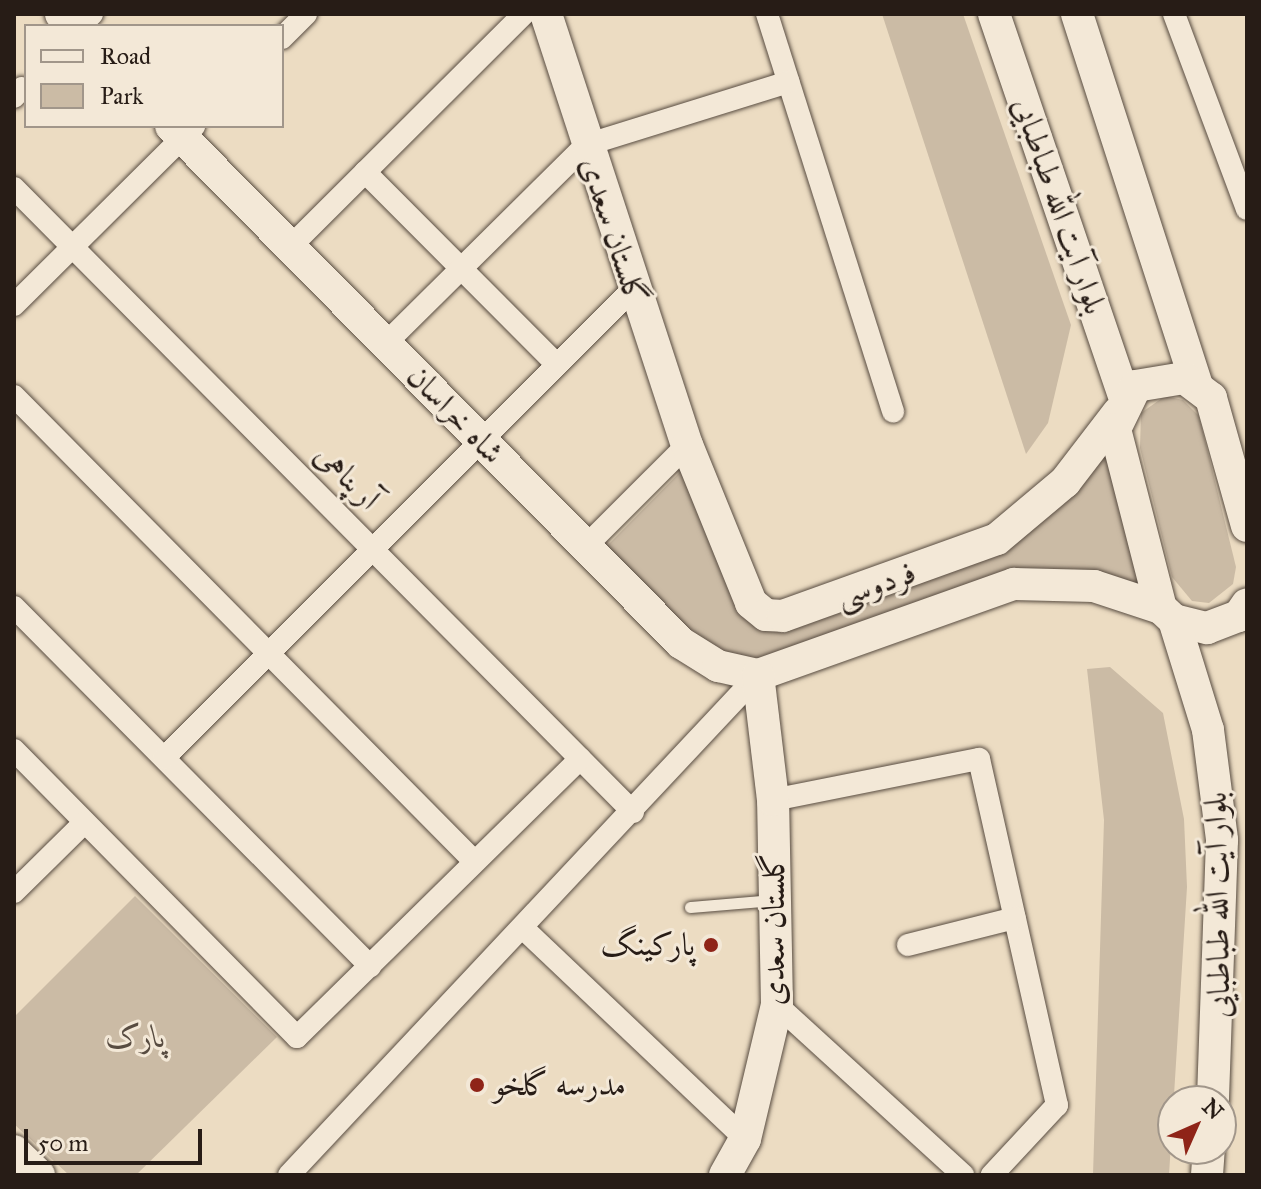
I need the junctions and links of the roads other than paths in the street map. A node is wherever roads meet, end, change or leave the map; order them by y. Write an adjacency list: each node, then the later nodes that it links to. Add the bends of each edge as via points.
1 (306, 14): 8 (street)
2 (524, 14): 12 (street)
3 (546, 14): 11 (main road, گلستان سعدی)
4 (767, 14): 9 (street)
5 (994, 14): 24 (main road, بلوار آیت الله طباطبایی)
6 (1077, 14): 22 (main road)
7 (1174, 14): 14 (street)
8 (284, 36)
9 (788, 82): 11 (street); 25 (street)
10 (182, 130): 15 (street); 16 (main road, شاه خراسان)
11 (586, 145): 17 (street); 18 (main road, گلستان سعدی)
12 (365, 172): 16 (street); 17 (street)
13 (14, 188): 15 (street, آرپناهی)
14 (1247, 209)
15 (72, 247): 19 (street); 30 (street, آرپناهی)
16 (290, 247): 20 (main road, شاه خراسان)
17 (461, 268): 20 (street); 21 (street)
18 (631, 291): 21 (street); 28 (main road, گلستان سعدی)
19 (14, 305)
20 (385, 344): 27 (main road, شاه خراسان)
21 (557, 365): 27 (street)
22 (1204, 391): 24 (main road, via 1151,378); 26 (main road); 29 (main road)
23 (14, 396): 35 (street)
24 (1121, 406): 28 (main road, فردوسی, via 1065,482 997,539 783,616 766,615 751,603); 34 (main road, بلوار آیت الله طباطبایی, via 1115,429)
25 (893, 412)
26 (1247, 415)
27 (479, 440): 30 (street); 31 (main road, شاه خراسان)
28 (687, 445): 31 (street)
29 (1247, 526)
30 (372, 548): 35 (street); 39 (street, آرپناهی)
31 (584, 548): 36 (main road, شاه خراسان, via 681,643 718,666)
32 (1247, 604): 34 (main road, via 1239,616 1207,628)
33 (14, 607): 38 (street)
34 (1167, 614): 36 (main road, فردوسی, via 1094,586 1014,584); 52 (main road, بلوار آیت الله طباطبایی, via 1208,730 1222,840)
35 (269, 653): 38 (street); 43 (street)
36 (758, 675): 40 (main road, گلستان سعدی); 41 (street)
37 (14, 750): 42 (street)
38 (164, 758): 50 (street)
39 (580, 759): 41 (street, آرپناهی); 43 (street)
40 (773, 800): 45 (main road, گلستان سعدی); 47 (street, via 979,759)
41 (633, 812): 48 (street)
42 (84, 823): 44 (street); 50 (street, via 297,1037)
43 (474, 861): 50 (street)
44 (19, 878)
45 (779, 900): 46 (lane); 51 (main road, گلستان سعدی)
46 (690, 907)
47 (1015, 918): 49 (street); 59 (street, via 1057,1105)
48 (525, 930): 53 (street); 55 (street)
49 (908, 945)
50 (370, 966)
51 (777, 1005): 53 (main road, گلستان سعدی); 58 (street)
52 (1214, 1085)
53 (745, 1139): 57 (main road, گلستان سعدی)
54 (14, 1151): 56 (main road)
55 (302, 1171)
56 (39, 1175)
57 (725, 1175)
58 (963, 1175)
59 (992, 1175)

